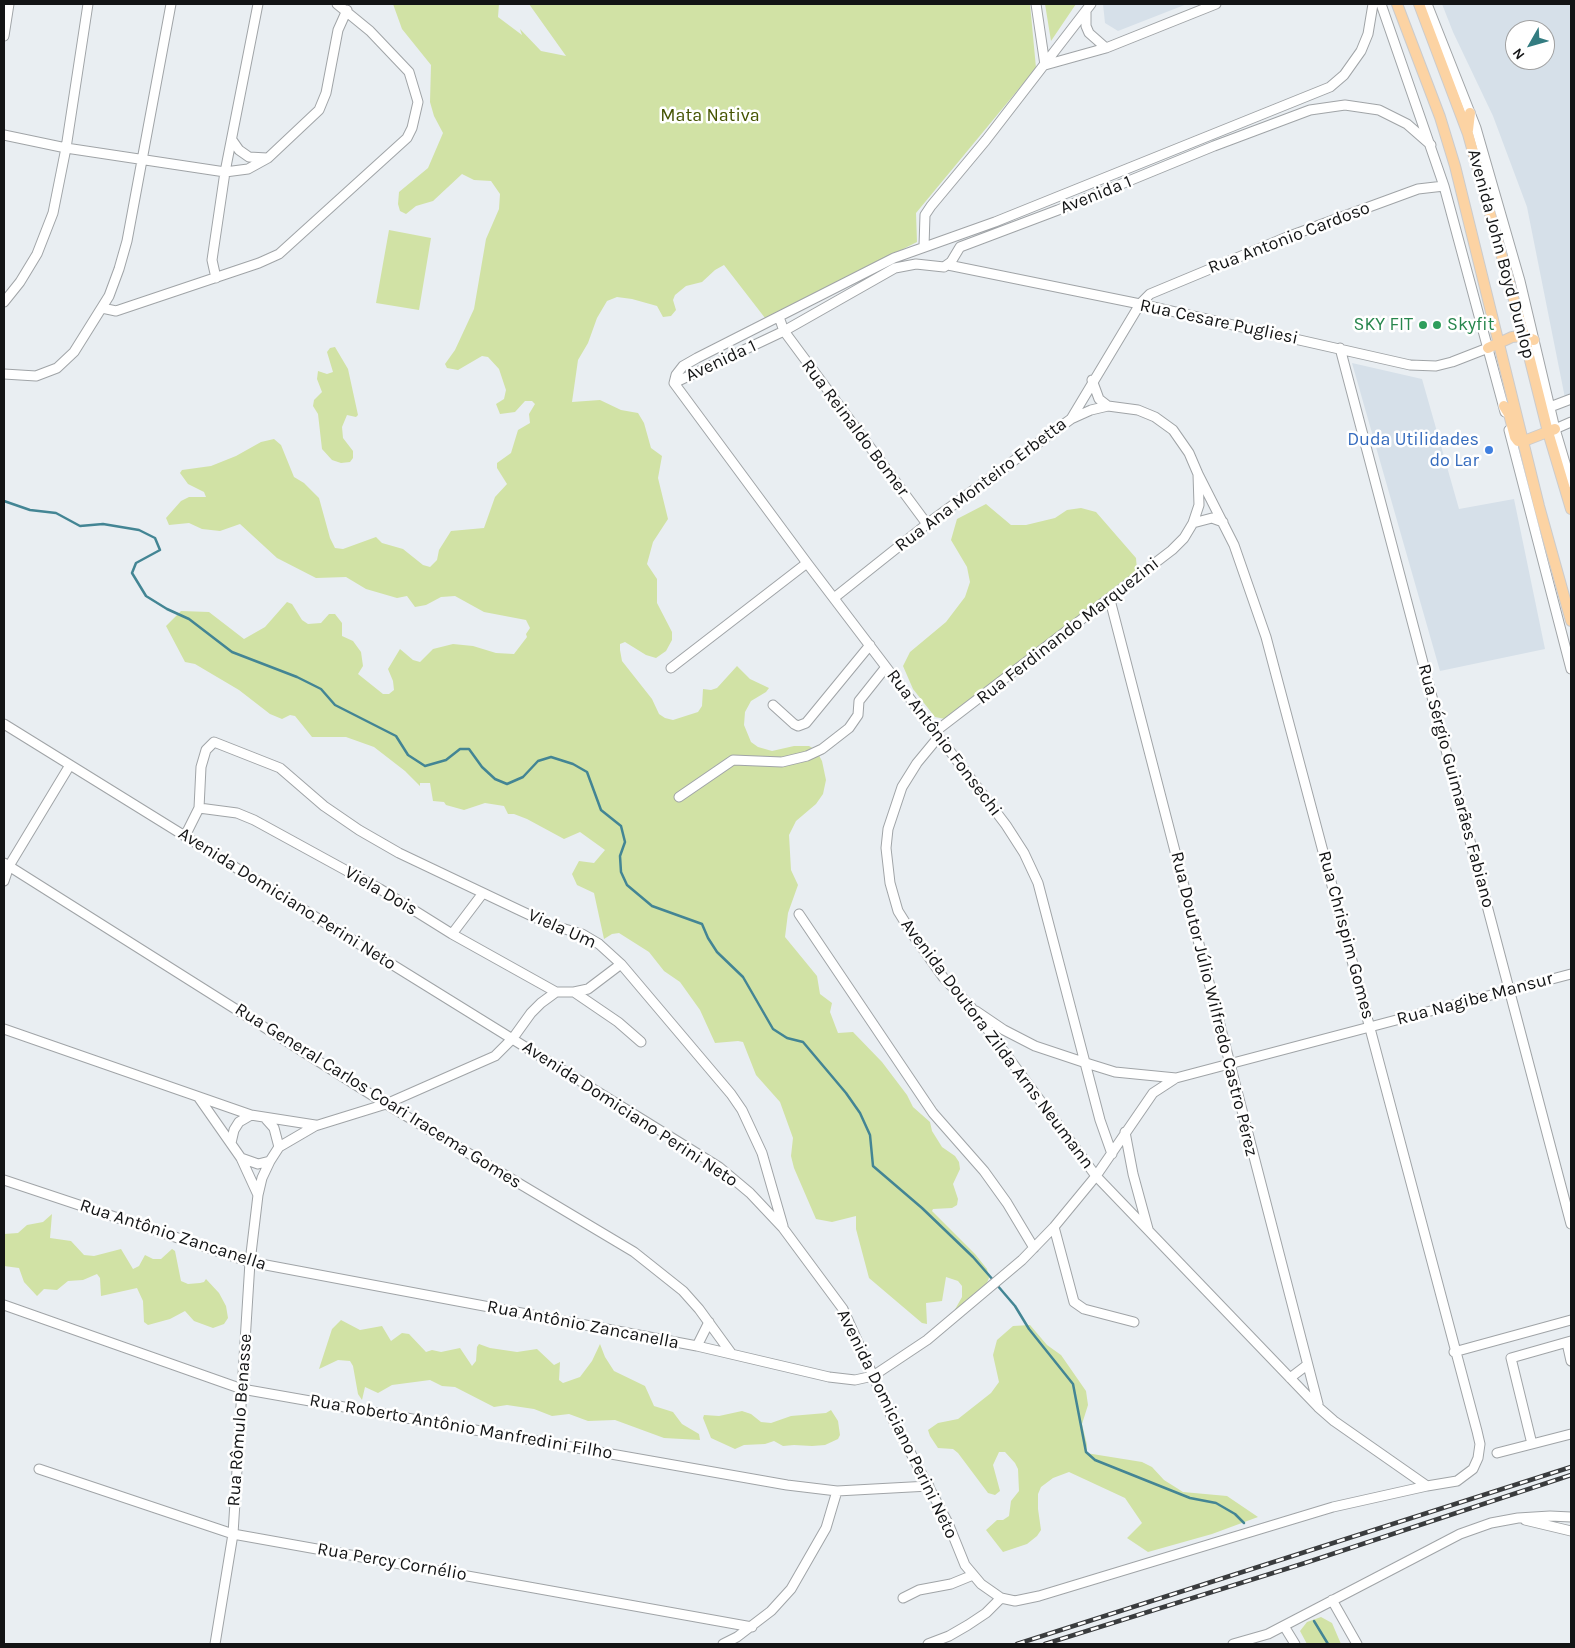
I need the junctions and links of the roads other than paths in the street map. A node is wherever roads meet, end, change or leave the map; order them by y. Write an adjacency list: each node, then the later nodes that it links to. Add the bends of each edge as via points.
1 (9, 4): 15 (street)
2 (88, 4): 23 (street)
3 (171, 4): 25 (street)
4 (258, 4): 21 (street)
5 (337, 4): 14 (street)
6 (1036, 4): 17 (street)
7 (1216, 4): 16 (street)
8 (1373, 4): 28 (street, Avenida 1, via 1361,52 1344,75 1330,87)
9 (1381, 4): 22 (street, Avenida John Boyd Dunlop)
10 (1397, 4): 39 (main road, Avenida John Boyd Dunlop, via 1440,117)
11 (1418, 4): 19 (main road, Avenida John Boyd Dunlop)
12 (1427, 4): 18 (street)
13 (1088, 7): 16 (street, via 1086,26 1089,33); 17 (street)
14 (347, 10): 24 (street, via 338,30 323,104); 31 (street, via 409,72 418,102 410,133 287,248 259,264)
15 (4, 36)
16 (1106, 48): 17 (street)
17 (1045, 64): 29 (street, via 925,215)
18 (1470, 113): 19 (main road); 38 (street, via 1520,281)
19 (1468, 134): 37 (main road, Avenida John Boyd Dunlop)
20 (4, 135): 23 (street)
21 (232, 140): 24 (street, via 238,150 249,157); 26 (street)
22 (1431, 145): 27 (street, Avenida John Boyd Dunlop); 30 (street, Avenida 1, via 1407,124 1379,110 1345,105 1310,110 960,247)
23 (66, 148): 25 (street); 32 (street, via 44,239 29,268)
24 (268, 158): 26 (street, via 248,169)
25 (143, 160): 26 (street); 34 (street, via 124,255)
26 (225, 172): 31 (street, via 212,260)
27 (1444, 186): 33 (street, Rua Antonio Cardoso, via 1418,189 1287,237 1158,289); 41 (street, Avenida John Boyd Dunlop)
28 (941, 243): 29 (street, Avenida 1); 30 (street, via 948,247)
29 (924, 246): 35 (street, Avenida 1)
30 (951, 262): 33 (street, Rua Cesare Pugliesi); 36 (street, Avenida 1, via 935,268 916,264 895,268)
31 (216, 278): 34 (street, via 116,311)
32 (4, 302)
33 (1140, 304): 40 (street, Rua Cesare Pugliesi); 43 (street, Rua Ana Monteiro Erbetta)
34 (102, 308): 42 (street, via 74,352 57,368 36,376)
35 (779, 317): 36 (street, Rua Reinaldo Bomer); 44 (street, Avenida 1, via 683,366)
36 (784, 331): 44 (street, Avenida 1); 58 (street, Rua Reinaldo Bomer)
37 (1524, 336): 38 (main road); 39 (main road); 51 (main road, Avenida John Boyd Dunlop)
38 (1534, 340): 48 (street)
39 (1500, 342): 41 (main road); 52 (main road, Avenida John Boyd Dunlop)
40 (1340, 348): 41 (street, Rua Cesare Pugliesi, via 1424,367 1452,362); 81 (street, Rua Sérgio Guimarães Fabiano)
41 (1488, 348): 47 (street, Avenida John Boyd Dunlop)
42 (4, 374)
43 (1092, 380): 46 (street, via 1099,399); 49 (street, Rua Ana Monteiro Erbetta)
44 (674, 383): 59 (street, Rua Antônio Fonsechi)
45 (1571, 399): 48 (street)
46 (1108, 406): 49 (street, Rua Chrispim Gomes); 53 (street, Rua Chrispim Gomes, via 1138,410 1173,430 1189,453)
47 (1504, 406): 52 (main road, via 1515,437); 66 (street, Avenida John Boyd Dunlop)
48 (1550, 407): 51 (street)
49 (1071, 419): 58 (street, Rua Ana Monteiro Erbetta)
50 (1571, 422): 51 (street)
51 (1552, 431): 52 (main road); 54 (street); 55 (main road, Avenida John Boyd Dunlop)
52 (1524, 441): 62 (main road, Avenida John Boyd Dunlop)
53 (1198, 474): 56 (street, Rua Chrispim Gomes); 57 (street, Rua Chrispim Gomes, via 1199,505)
54 (1571, 484)
55 (1571, 509)
56 (1223, 522): 57 (street, via 1212,518); 85 (street, Rua Chrispim Gomes, via 1266,637)
57 (1193, 523): 61 (street, Rua Ferdinando Marquezini, via 1178,545)
58 (927, 524): 60 (street, Rua Ana Monteiro Erbetta)
59 (807, 562): 60 (street, Rua Antônio Fonsechi); 65 (street)
60 (834, 598): 63 (street, Rua Antônio Fonsechi)
61 (1110, 600): 69 (street, Rua Ferdinando Marquezini); 90 (street, Rua Doutor Júlio Wilfredo Castro Pérez)
62 (1571, 621)
63 (870, 644): 64 (street, Rua Antônio Fonsechi); 67 (street, via 806,723 794,724)
64 (886, 667): 69 (street, Rua Antônio Fonsechi); 71 (street, via 859,701 858,715 849,728 822,749 782,762 733,760)
65 (671, 668)
66 (1571, 669)
67 (773, 705)
68 (4, 724): 70 (street, Avenida Domiciano Perini Neto)
69 (936, 731): 84 (street, Avenida Doutora Zilda Arns Neumann, via 936,740 917,763 896,799 886,848 890,883 898,911 913,935 943,977); 89 (street, Rua Antônio Fonsechi, via 1006,825 1038,883)
70 (70, 765): 73 (street, Avenida Domiciano Perini Neto); 74 (street)
71 (679, 797)
72 (199, 808): 73 (street); 76 (street, Viela Um, via 201,767 206,750 214,742 280,768 324,806 359,830 399,854); 78 (street, Viela Dois, via 237,813 254,820 380,889)
73 (185, 836): 87 (street, Avenida Domiciano Perini Neto)
74 (6, 865): 75 (street); 93 (street, Rua General Carlos Coari Iracema Gomes)
75 (4, 881)
76 (483, 893): 78 (street); 79 (street, Viela Um, via 551,925 582,934)
77 (799, 914): 110 (street, via 932,1113 984,1171)
78 (452, 934): 82 (street, Viela Dois)
79 (621, 964): 83 (street, via 597,984); 108 (street, Viela Um, via 742,1110 762,1153)
80 (1571, 974): 81 (street, Rua Nagibe Mansur)
81 (1510, 989): 85 (street, Rua Nagibe Mansur); 106 (street, Rua Sérgio Guimarães Fabiano)
82 (556, 992): 83 (street); 87 (street, via 531,1013)
83 (574, 992): 88 (street)
84 (970, 1007): 89 (street, Rua Nagibe Mansur, via 1028,1042); 103 (street, Avenida Doutora Zilda Arns Neumann)
85 (1370, 1026): 90 (street, Rua Nagibe Mansur); 118 (street, Rua Chrispim Gomes)
86 (4, 1029): 92 (street)
87 (513, 1038): 93 (street, via 495,1056); 108 (street, Avenida Domiciano Perini Neto, via 719,1167 750,1193)
88 (641, 1042)
89 (1086, 1063): 91 (street, Rua Nagibe Mansur, via 1115,1072); 100 (street, Rua Antônio Fonsechi)
90 (1230, 1065): 91 (street, Rua Nagibe Mansur); 121 (street, Rua Doutor Júlio Wilfredo Castro Pérez)
91 (1176, 1078): 97 (street, Rua Nagibe Mansur, via 1153,1093)
92 (198, 1097): 94 (street); 98 (street)
93 (386, 1104): 96 (street); 114 (street, Rua General Carlos Coari Iracema Gomes, via 634,1252 667,1276)
94 (250, 1115): 95 (street); 98 (street, via 234,1130)
95 (266, 1119): 96 (street); 99 (street, via 274,1128)
96 (315, 1126): 99 (street)
97 (1125, 1132): 100 (street, Rua Nagibe Mansur); 109 (street, Avenida Doutora Zilda Arns Neumann)
98 (231, 1143): 101 (street)
99 (279, 1147): 102 (street)
100 (1112, 1154): 103 (street, Rua Nagibe Mansur)
101 (241, 1158): 102 (street, via 258,1164); 105 (street)
102 (270, 1161): 105 (street, Rua Rômulo Benasse)
103 (1096, 1176): 107 (street, Rua Antônio Zancanella); 109 (street, Avenida Doutora Zilda Arns Neumann)
104 (4, 1180): 111 (street, Rua Antônio Zancanella)
105 (258, 1195): 111 (street, Rua Rômulo Benasse)
106 (1571, 1224)
107 (1054, 1227): 110 (street, Rua Antônio Zancanella); 115 (street, via 1074,1302 1084,1309)
108 (783, 1228): 122 (street, Avenida Domiciano Perini Neto, via 843,1309)
109 (1149, 1232): 123 (street, Avenida Doutora Zilda Arns Neumann)
110 (1034, 1248): 122 (street, Rua Antônio Zancanella, via 989,1291 927,1340)
111 (250, 1262): 117 (street, Rua Antônio Zancanella); 124 (street, Rua Rômulo Benasse)
112 (4, 1305): 124 (street, Rua Roberto Antônio Manfredini Filho)
113 (1571, 1320): 118 (street)
114 (709, 1322): 117 (street); 119 (street, Rua General Carlos Coari Iracema Gomes)
115 (1134, 1322)
116 (1569, 1342): 120 (street); 127 (street, via 1511,1358)
117 (697, 1346): 119 (street, Rua Antônio Zancanella)
118 (1454, 1352): 131 (street, via 1480,1444 1478,1458 1472,1469 1457,1480)
119 (731, 1353): 122 (street, Rua Antônio Zancanella, via 829,1377 855,1380)
120 (1571, 1361)
121 (1307, 1365): 123 (street); 125 (street, Rua Doutor Júlio Wilfredo Castro Pérez)
122 (873, 1376): 130 (street, Avenida Domiciano Perini Neto)
123 (1290, 1378): 125 (street, Avenida Doutora Zilda Arns Neumann)
124 (242, 1388): 132 (street, Rua Roberto Antônio Manfredini Filho, via 727,1476); 136 (street, Rua Rômulo Benasse)
125 (1318, 1407): 131 (street, Avenida Doutora Zilda Arns Neumann)
126 (1571, 1434): 127 (street)
127 (1532, 1444): 128 (street)
128 (1497, 1454)
129 (39, 1469): 136 (street, Rua Percy Cornélio)
130 (929, 1486): 132 (street, Rua Roberto Antônio Manfredini Filho); 137 (street, Avenida Domiciano Perini Neto, via 965,1566)
131 (1427, 1486): 139 (street, via 1333,1507 1039,1596 1015,1601)
132 (837, 1491): 142 (street, via 826,1528 791,1589)
133 (1571, 1517): 134 (street)
134 (1518, 1518): 135 (street); 140 (street, via 1460,1534)
135 (1571, 1531)
136 (233, 1534): 142 (street, Rua Percy Cornélio); 143 (street, Rua Rômulo Benasse)
137 (973, 1576): 138 (street, via 919,1590); 139 (street, Avenida Domiciano Perini Neto)
138 (903, 1598)
139 (1001, 1598): 145 (street, via 968,1625)
140 (1332, 1600): 141 (street); 148 (street)
141 (1284, 1626): 146 (street); 147 (street)
142 (752, 1627): 144 (street)
143 (214, 1644)
144 (723, 1644)
145 (928, 1644)
146 (1233, 1644)
147 (1295, 1644)
148 (1357, 1644)

